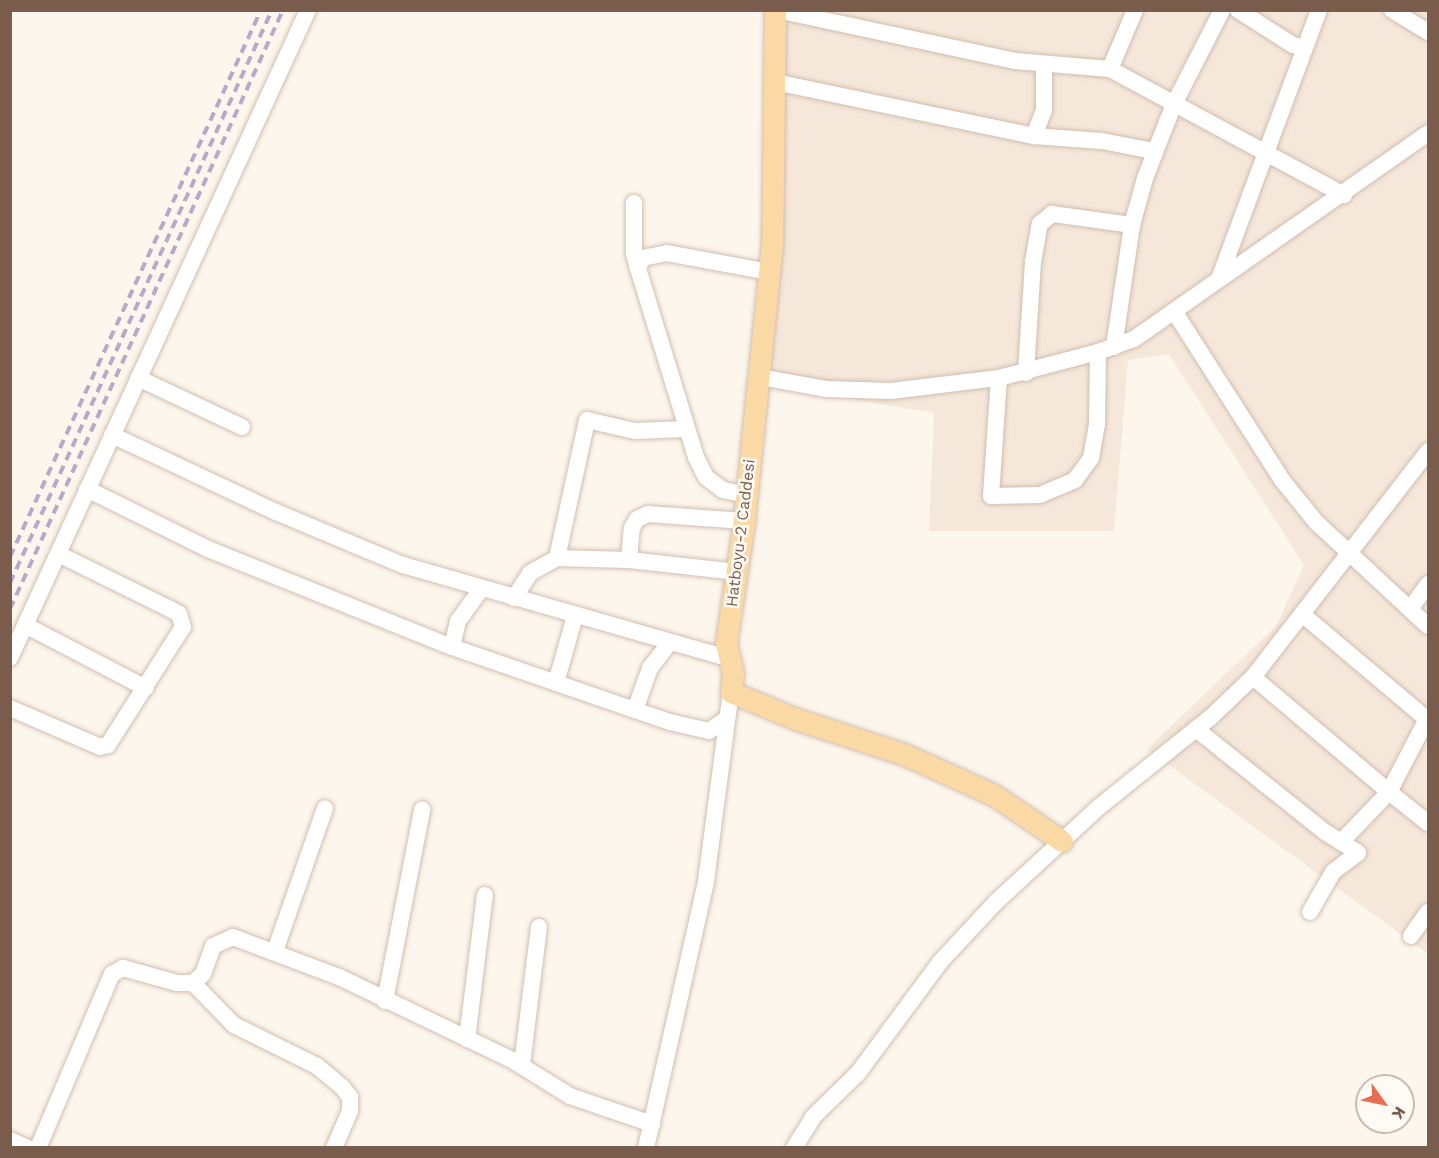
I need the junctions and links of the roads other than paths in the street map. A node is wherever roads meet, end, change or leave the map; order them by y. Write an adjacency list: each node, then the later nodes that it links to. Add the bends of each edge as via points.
1 (308, 10): 28 (street)
2 (776, 10): 10 (street); 12 (main road, Hatboyu-2 Caddesi)
3 (1135, 10): 11 (street)
4 (1222, 10): 13 (street)
5 (1238, 10): 9 (street, via 1293,45)
6 (1318, 10): 9 (street)
7 (1392, 10): 8 (street)
8 (1428, 32)
9 (1305, 48): 17 (street)
10 (1044, 66): 11 (street); 15 (street, via 1044,110)
11 (1110, 69): 13 (street)
12 (775, 82): 15 (street); 22 (main road, Hatboyu-2 Caddesi)
13 (1174, 104): 16 (street); 17 (street)
14 (1428, 133): 18 (street)
15 (1034, 136): 16 (street, via 1101,141)
16 (1154, 151): 20 (street)
17 (1266, 154): 18 (street); 23 (street)
18 (1344, 195): 23 (street)
19 (634, 203): 21 (street, via 634,254)
20 (1132, 225): 25 (street); 26 (street, via 1052,214 1040,224 1033,262)
21 (638, 269): 22 (street, via 642,258 666,254); 31 (street)
22 (770, 272): 27 (main road, Hatboyu-2 Caddesi)
23 (1219, 279): 24 (street)
24 (1174, 311): 25 (street, via 1134,339); 38 (street, via 1282,480 1316,522)
25 (1106, 350): 26 (street); 29 (street, via 1091,458 1076,480 1040,495 991,496)
26 (1026, 373): 29 (street)
27 (760, 377): 29 (street, via 826,389 870,391); 35 (main road, Hatboyu-2 Caddesi)
28 (138, 378): 30 (street); 32 (street)
29 (999, 378)
30 (242, 427)
31 (686, 429): 35 (street, via 706,477 723,490); 39 (street, via 635,431 587,420)
32 (111, 435): 34 (street); 43 (street, via 331,536)
33 (1428, 451): 38 (street)
34 (87, 489): 37 (street); 51 (street, via 208,549)
35 (747, 495): 36 (main road, Hatboyu-2 Caddesi)
36 (744, 521): 40 (street, via 648,514 637,519 632,528); 41 (main road, Hatboyu-2 Caddesi)
37 (58, 554): 48 (street); 56 (street, via 179,614 183,627 180,634)
38 (1351, 555): 45 (street); 46 (street)
39 (557, 558): 40 (street); 44 (street, via 530,573)
40 (629, 560): 41 (street)
41 (737, 572): 53 (main road, Hatboyu-2 Caddesi, via 726,643)
42 (1428, 584): 45 (street)
43 (481, 589): 44 (street); 51 (street, via 458,621)
44 (514, 598): 47 (street)
45 (1410, 609): 49 (street)
46 (1302, 614): 54 (street); 60 (street)
47 (575, 616): 50 (street); 55 (street)
48 (25, 625): 52 (street); 56 (street)
49 (1428, 626)
50 (669, 644): 53 (street); 59 (street, via 650,668)
51 (452, 647): 55 (street)
52 (10, 658)
53 (730, 660): 57 (main road, Hatboyu-2 Caddesi)
54 (1253, 677): 62 (street); 63 (street)
55 (556, 683): 59 (street)
56 (146, 688): 58 (street, via 108,745 100,747)
57 (731, 692): 61 (street); 67 (main road, via 796,719 916,759 994,795)
58 (10, 708)
59 (635, 710): 61 (street, via 709,731)
60 (1428, 719): 63 (street)
61 (724, 720): 79 (street, via 706,881)
62 (1196, 729): 67 (street); 68 (street)
63 (1389, 792): 66 (street); 68 (street)
64 (324, 808): 74 (street)
65 (422, 810): 76 (street)
66 (1428, 823)
67 (1062, 841): 85 (street, via 940,962 858,1073 813,1118)
68 (1341, 842): 70 (street, via 1358,853 1333,872)
69 (485, 895): 77 (street)
70 (1310, 912)
71 (1428, 912): 73 (street)
72 (539, 927): 78 (street)
73 (1411, 936)
74 (274, 951): 75 (street, via 240,938 227,938 213,946 203,974); 76 (street)
75 (193, 983): 82 (street, via 177,983 123,968 112,974); 83 (street, via 234,1026 317,1066 343,1088 350,1097 350,1111)
76 (385, 1001): 77 (street)
77 (467, 1039): 78 (street)
78 (522, 1065): 79 (street, via 564,1093)
79 (652, 1124): 84 (street)
80 (10, 1140): 81 (street)
81 (28, 1148)
82 (38, 1148)
83 (334, 1148)
84 (646, 1148)
85 (794, 1148)

